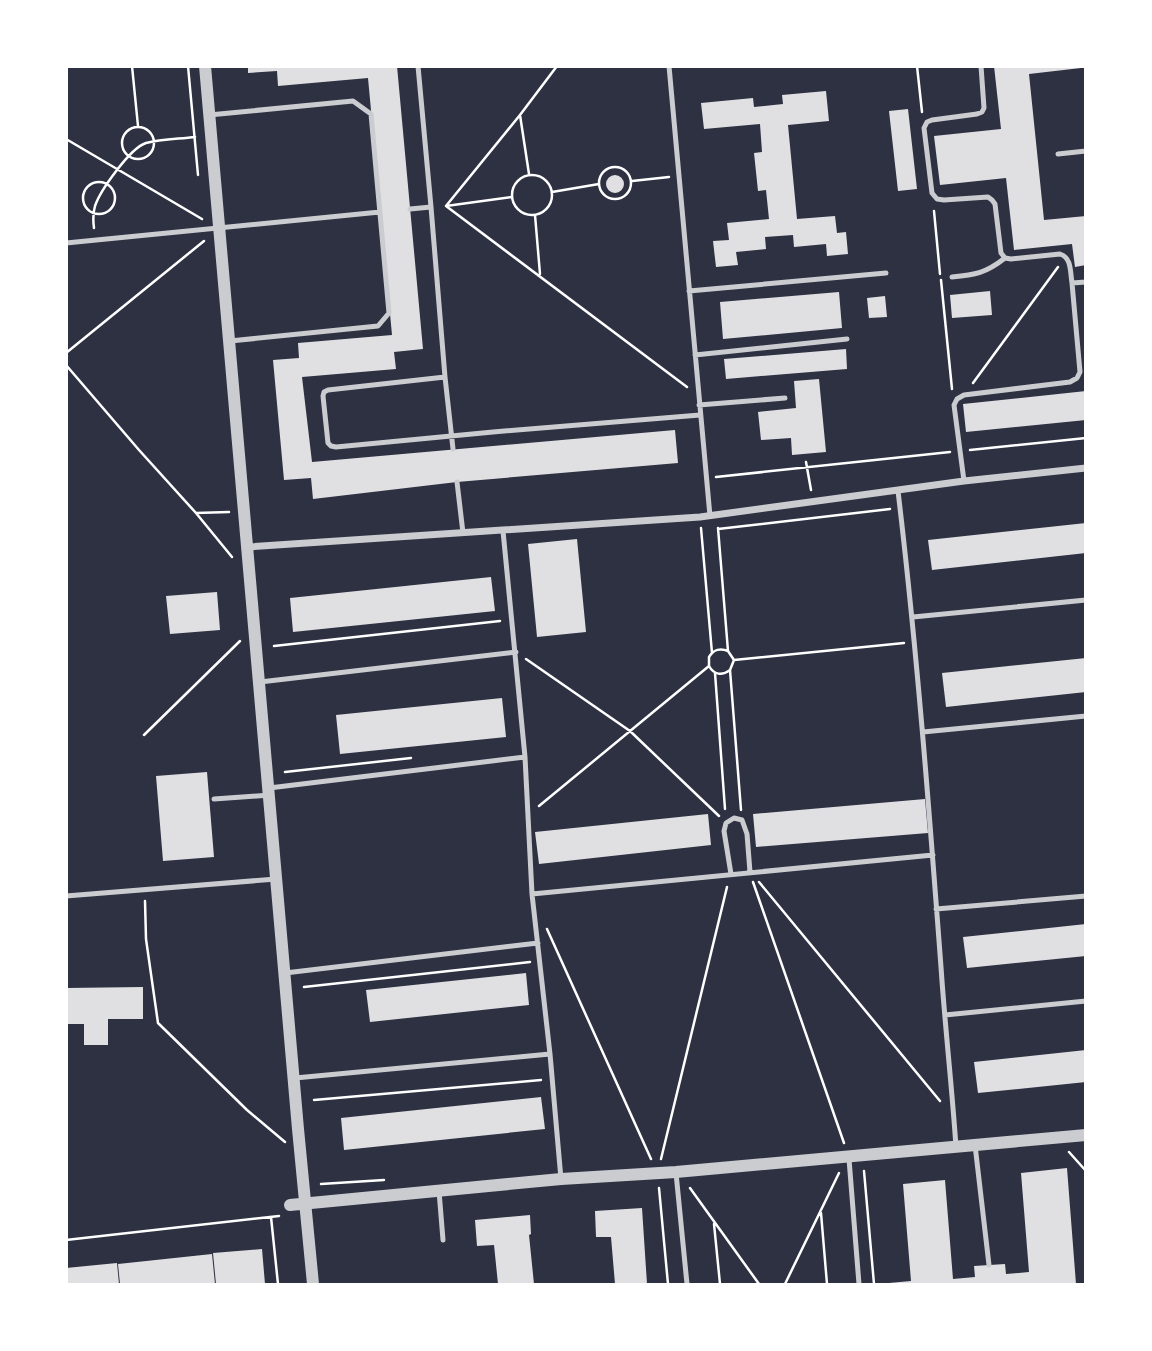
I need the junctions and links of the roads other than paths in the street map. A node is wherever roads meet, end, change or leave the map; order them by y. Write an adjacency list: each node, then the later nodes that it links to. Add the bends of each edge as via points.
1 (205, 66): 5 (street)
2 (418, 66): 8 (lane)
3 (669, 66): 18 (lane)
4 (981, 66): 13 (lane, via 982,112 932,120 924,128 932,193 944,200 992,200)
5 (209, 115): 10 (lane, via 353,101 370,114); 11 (street)
6 (1086, 151): 7 (lane)
7 (1058, 154)
8 (431, 207): 9 (lane); 22 (lane)
9 (410, 209)
10 (380, 212): 11 (lane); 20 (lane, via 390,313 378,326)
11 (219, 229): 12 (lane); 20 (street)
12 (66, 243)
13 (1005, 258): 15 (lane, via 979,274); 17 (lane, via 1066,256)
14 (886, 273): 18 (lane)
15 (952, 277)
16 (1086, 282): 17 (lane)
17 (1072, 284): 29 (lane, via 1077,378 957,399)
18 (689, 291): 21 (lane)
19 (847, 339): 21 (lane)
20 (229, 341): 35 (street)
21 (695, 355): 24 (lane)
22 (445, 377): 26 (lane); 26 (lane, via 328,390 323,396 328,443 336,447)
23 (785, 398): 24 (lane)
24 (699, 405): 25 (lane)
25 (700, 415): 26 (lane); 32 (lane)
26 (452, 436): 27 (lane)
27 (453, 449)
28 (1086, 468): 29 (street)
29 (964, 481): 31 (street)
30 (457, 482): 34 (lane)
31 (898, 491): 32 (street); 37 (lane)
32 (710, 516): 33 (street)
33 (503, 531): 34 (street); 38 (lane)
34 (463, 533): 35 (street)
35 (248, 547): 39 (street)
36 (1086, 600): 37 (lane)
37 (912, 617): 41 (lane)
38 (516, 652): 39 (lane); 42 (lane)
39 (260, 682): 43 (street)
40 (1086, 716): 41 (lane)
41 (923, 732): 45 (lane)
42 (525, 757): 43 (lane); 49 (lane)
43 (269, 792): 44 (lane); 48 (street)
44 (214, 799)
45 (933, 855): 46 (lane); 52 (lane)
46 (750, 872): 47 (lane); 47 (lane, via 747,834 742,820 733,818 724,831)
47 (731, 874): 49 (lane)
48 (277, 879): 50 (lane); 54 (street)
49 (532, 894): 53 (lane)
50 (66, 896)
51 (1086, 896): 52 (lane)
52 (936, 909): 56 (lane)
53 (538, 943): 54 (lane); 57 (lane)
54 (285, 972): 58 (street)
55 (1086, 1001): 56 (lane)
56 (944, 1015): 61 (lane)
57 (550, 1054): 58 (lane); 64 (lane)
58 (295, 1078): 66 (street)
59 (1086, 1135): 60 (street)
60 (975, 1145): 61 (street); 69 (lane)
61 (957, 1147): 62 (street)
62 (848, 1156): 63 (street); 72 (lane)
63 (676, 1172): 64 (street); 71 (lane)
64 (561, 1179): 65 (street)
65 (439, 1191): 66 (street); 68 (lane)
66 (306, 1203): 67 (street); 70 (street)
67 (290, 1205)
68 (443, 1240)
69 (989, 1265)
70 (313, 1284)
71 (687, 1284)
72 (859, 1284)

